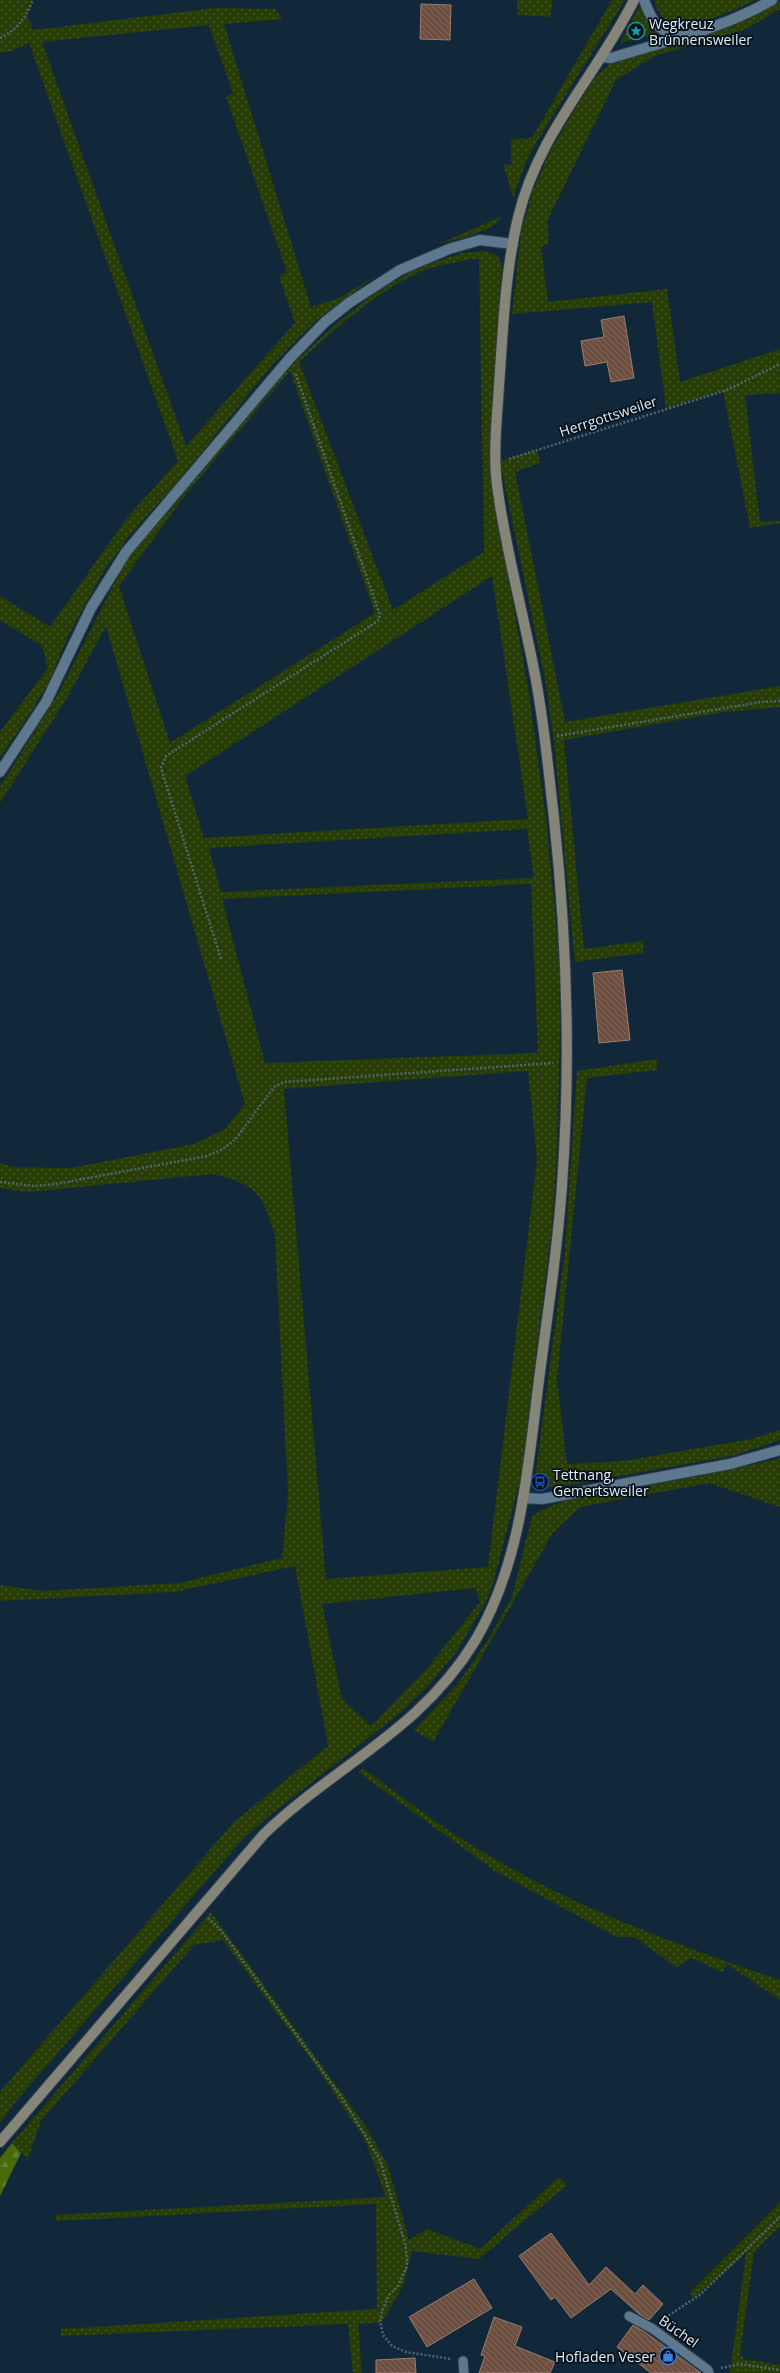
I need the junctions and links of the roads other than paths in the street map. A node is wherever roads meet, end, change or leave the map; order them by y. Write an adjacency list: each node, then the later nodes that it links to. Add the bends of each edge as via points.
1 (634, 0): 5 (street, via 623,23)
2 (644, 0): 4 (street, via 654,23 669,34)
3 (772, 0): 4 (street, via 742,16)
4 (682, 36): 5 (street, via 611,58)
5 (601, 57): 6 (street, via 557,122 538,159 518,216)
6 (513, 244): 7 (street, via 491,240 474,241 400,270 325,322 290,358 126,552 91,608 46,702); 9 (street, via 500,366 496,464 500,501 535,674 545,738 562,904 567,1062 562,1188)
7 (0, 772)
8 (780, 1450): 9 (street, via 722,1466 542,1499)
9 (523, 1498): 10 (street, via 502,1585 475,1640 455,1671 429,1700 384,1741 292,1807 264,1834)
10 (0, 2142)
11 (629, 2316): 13 (lane, Büchel, via 653,2329)
12 (463, 2361): 14 (lane)
13 (709, 2371)
14 (464, 2373)

